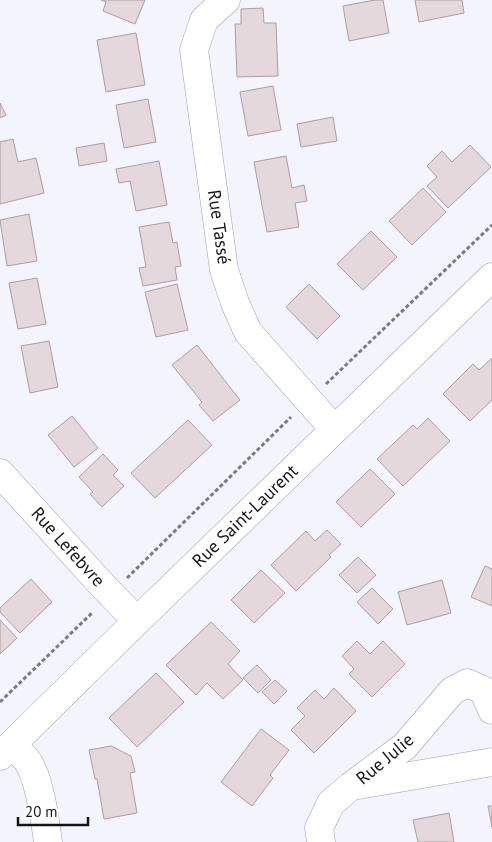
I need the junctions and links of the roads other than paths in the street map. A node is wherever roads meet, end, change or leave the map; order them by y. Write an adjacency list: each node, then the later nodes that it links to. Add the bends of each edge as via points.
1 (226, 0): 3 (street, Rue Tassé, via 204,20 194,50 224,270 248,332)
2 (492, 277): 3 (street, Rue Saint-Laurent)
3 (334, 429): 5 (street, Rue Saint-Laurent)
4 (0, 473): 5 (street, Rue Lefebvre)
5 (137, 621): 7 (street, Rue Saint-Laurent)
6 (492, 710): 9 (street, Rue Julie, via 483,690 467,683 452,691 405,746)
7 (6, 751): 10 (street, via 28,762 32,769)
8 (492, 762): 9 (street, Rue Julie)
9 (351, 786): 11 (street, via 331,803 319,828)
10 (48, 842)
11 (321, 842)

